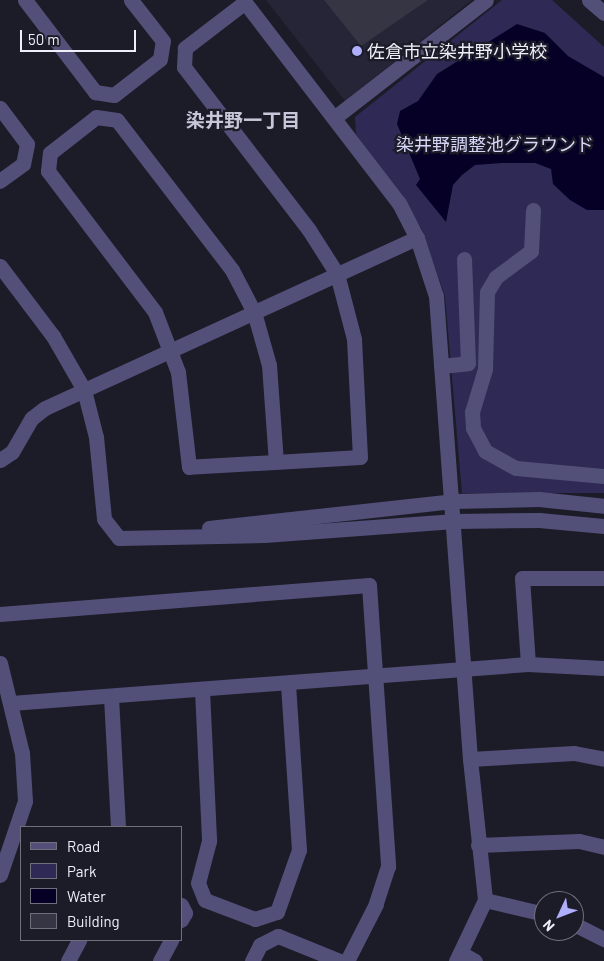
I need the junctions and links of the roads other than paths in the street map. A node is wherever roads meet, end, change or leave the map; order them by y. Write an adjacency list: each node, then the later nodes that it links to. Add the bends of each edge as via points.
1 (25, 0): 2 (street, via 95,92 114,95 160,59 163,41)
2 (131, 0)
3 (486, 0): 8 (street)
4 (589, 0): 6 (street)
5 (244, 1): 8 (street); 14 (street, via 186,48 184,68 309,230)
6 (604, 13)
7 (0, 108): 9 (street, via 27,144 23,164)
8 (334, 118): 11 (street, via 398,203)
9 (0, 182)
10 (533, 210): 21 (street, via 531,251 496,277 487,292 486,369 472,412 473,428 485,451 516,468)
11 (417, 238): 14 (street); 17 (street, via 436,296)
12 (464, 259): 17 (street, via 468,363)
13 (0, 266): 18 (street, via 53,336)
14 (337, 274): 15 (street); 20 (street, via 354,339 360,457)
15 (254, 312): 16 (street); 16 (street, via 232,270 117,120 96,117 50,153 48,171 155,312); 20 (street, via 269,365)
16 (172, 349): 18 (street); 20 (street, via 183,397 189,467)
17 (441, 366): 22 (street)
18 (84, 390): 19 (street, via 32,418 12,452); 26 (street, via 96,437 104,519)
19 (0, 460)
20 (276, 462)
21 (604, 476)
22 (453, 501): 23 (street, via 539,499); 24 (street); 26 (street)
23 (604, 506)
24 (454, 521): 25 (street, via 539,520); 26 (street, via 264,535); 32 (street)
25 (604, 526)
26 (119, 538)
27 (604, 578): 30 (street, via 522,578)
28 (0, 614): 33 (street, via 369,585)
29 (0, 663): 37 (street)
30 (528, 664): 31 (street); 32 (street)
31 (604, 668)
32 (464, 670): 33 (street); 38 (street)
33 (376, 677): 34 (street); 57 (street, via 388,866 376,904)
34 (288, 684): 35 (street); 35 (street, via 299,850 277,912 256,919 205,900 198,883 209,841)
35 (202, 690): 36 (street)
36 (111, 697): 37 (street); 40 (street)
37 (11, 703): 43 (street, via 22,753 25,801)
38 (470, 759): 39 (street, via 574,753); 41 (street)
39 (604, 759)
40 (118, 826)
41 (478, 845): 42 (street, via 579,841); 44 (street)
42 (604, 847)
43 (0, 876)
44 (485, 900): 46 (street); 52 (street)
45 (182, 907): 47 (street, via 185,913)
46 (534, 912)
47 (182, 918)
48 (584, 929): 49 (street)
49 (604, 938)
50 (78, 941): 53 (street)
51 (170, 941): 54 (street)
52 (458, 957): 58 (street)
53 (68, 961)
54 (160, 961)
55 (252, 961): 56 (street, via 260,945 278,936)
56 (340, 961)
57 (347, 961)
58 (475, 961)

